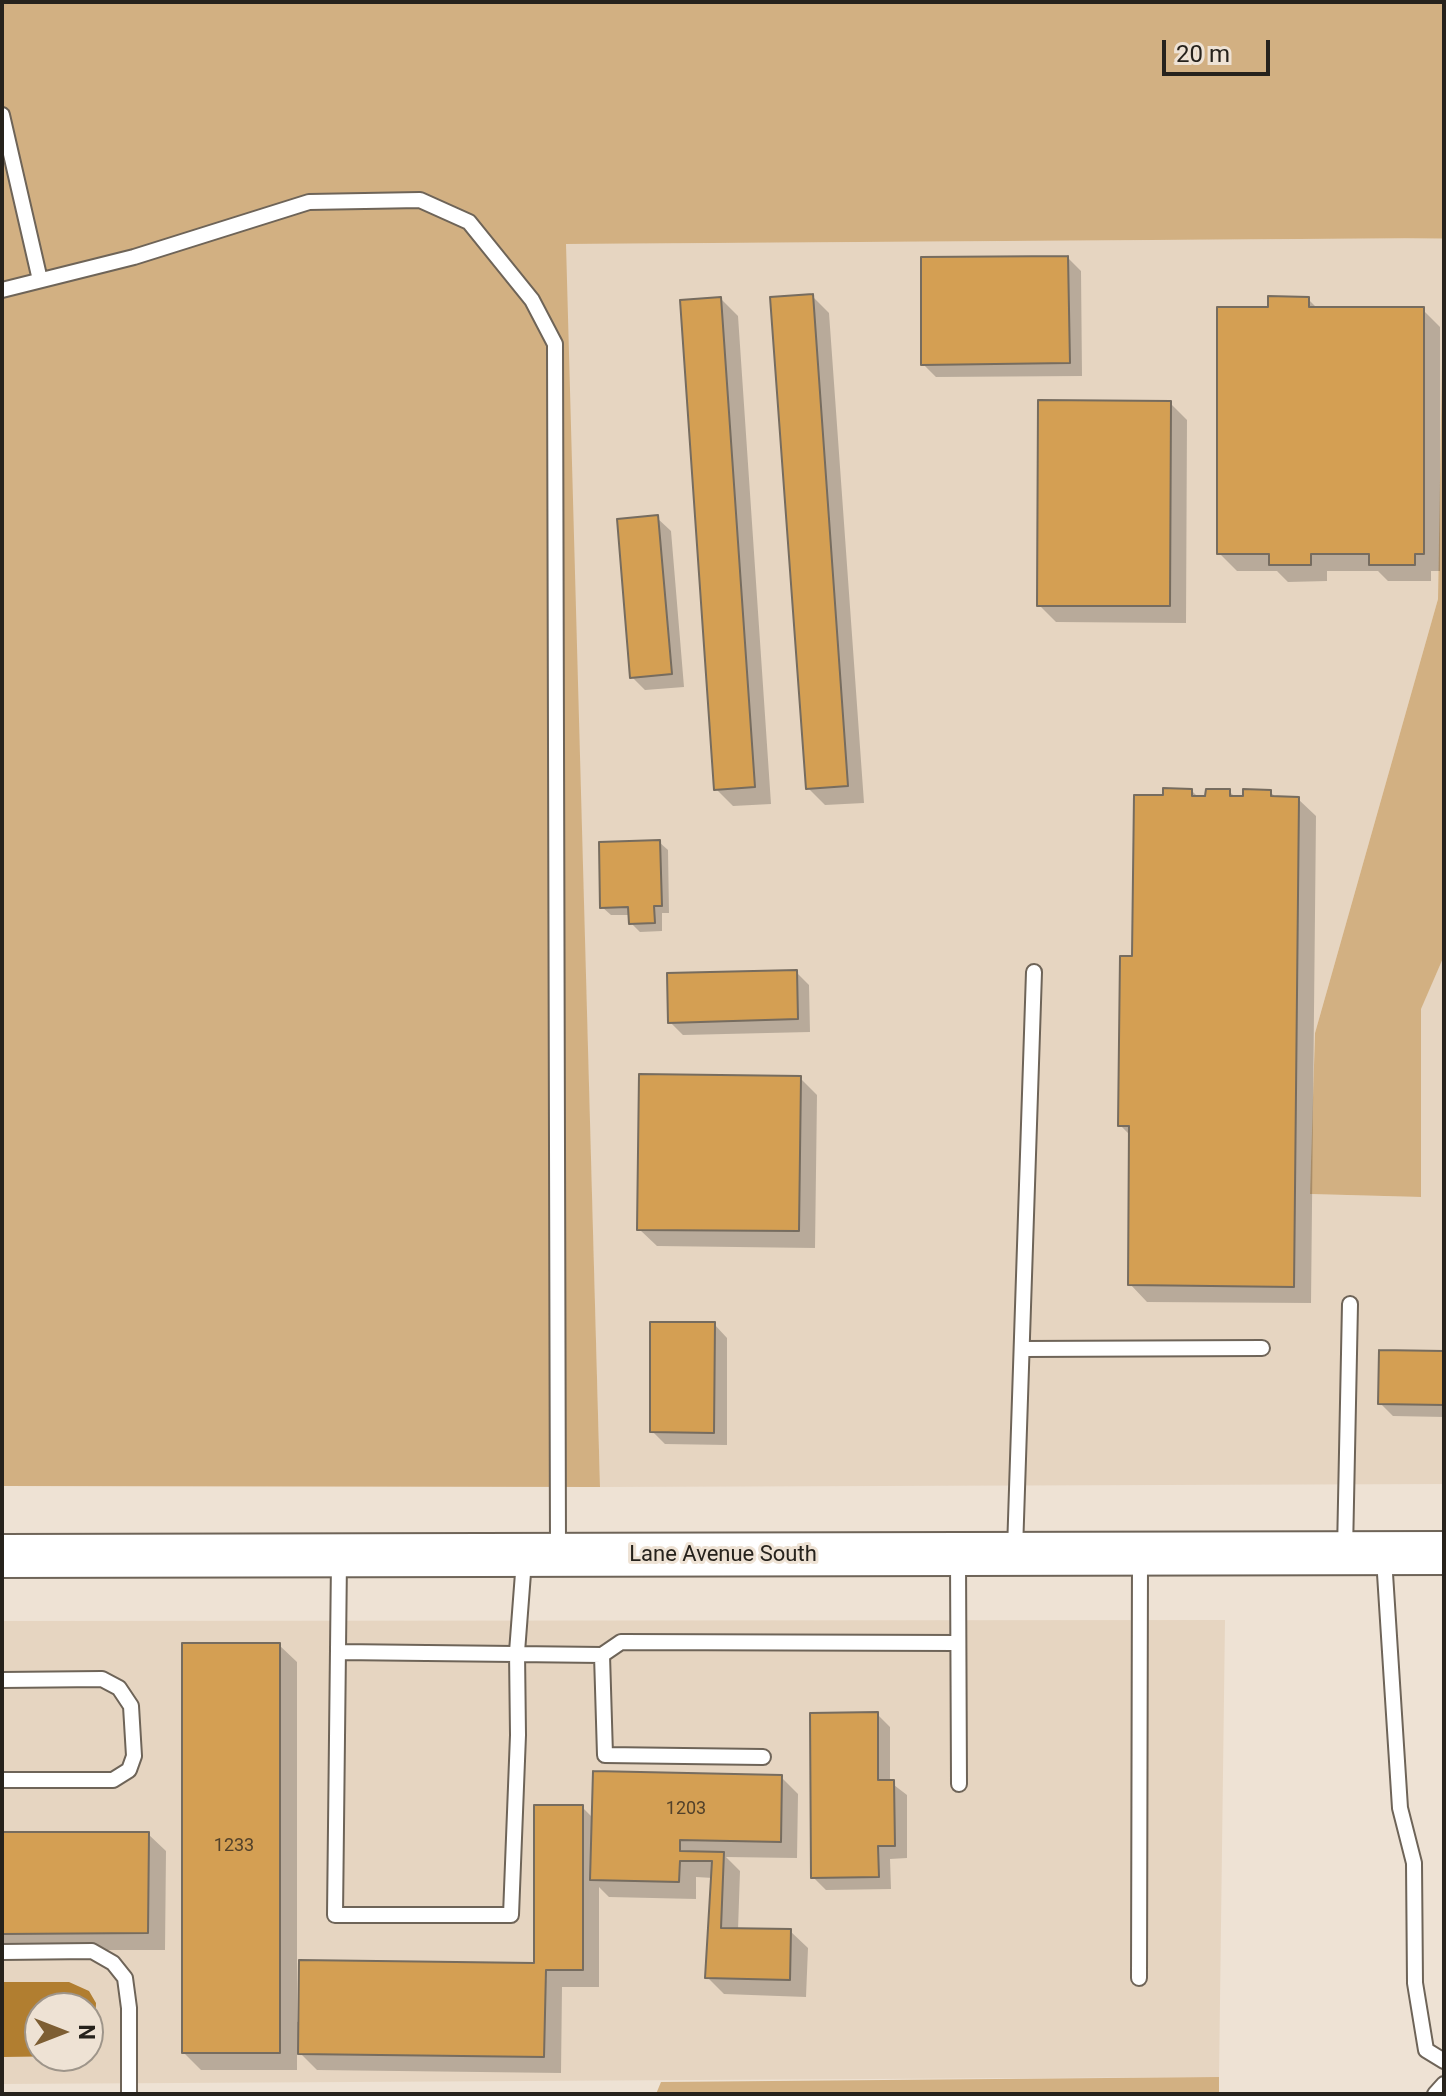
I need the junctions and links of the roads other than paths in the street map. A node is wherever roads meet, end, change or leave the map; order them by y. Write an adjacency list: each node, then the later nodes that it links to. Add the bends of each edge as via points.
1 (2, 115): 2 (lane)
2 (40, 280): 3 (lane); 13 (lane, via 134,257 309,202 420,200 469,222 532,300 555,344 558,477)
3 (2, 290)
4 (1034, 972): 7 (lane)
5 (1350, 1304): 8 (lane)
6 (1262, 1348): 7 (lane)
7 (1023, 1349): 10 (lane)
8 (1364, 1553): 9 (main road, Lane Avenue South); 11 (main road, Lane Avenue South); 26 (lane, via 1400,1808 1414,1863 1415,1983 1426,2050)
9 (1444, 1553)
10 (1015, 1554): 11 (main road, Lane Avenue South); 14 (main road, Lane Avenue South)
11 (1140, 1554): 25 (lane)
12 (339, 1555): 13 (main road, Lane Avenue South); 15 (main road, Lane Avenue South); 17 (lane)
13 (541, 1555): 14 (main road, Lane Avenue South); 18 (lane)
14 (958, 1555): 16 (lane)
15 (2, 1556)
16 (958, 1643): 19 (lane, via 621,1642); 23 (lane)
17 (339, 1652): 18 (lane); 18 (lane, via 335,1915 511,1915)
18 (517, 1652): 19 (lane)
19 (602, 1655): 21 (lane, via 605,1755)
20 (2, 1680): 22 (lane, via 102,1679 119,1688 131,1706 134,1756 129,1770 113,1780)
21 (763, 1757)
22 (2, 1780)
23 (959, 1784)
24 (2, 1952): 28 (lane, via 92,1951 113,1963 125,1978 129,2008)
25 (1139, 1978)
26 (1444, 2061)
27 (1444, 2084): 29 (lane)
28 (129, 2094)
29 (1435, 2094)

